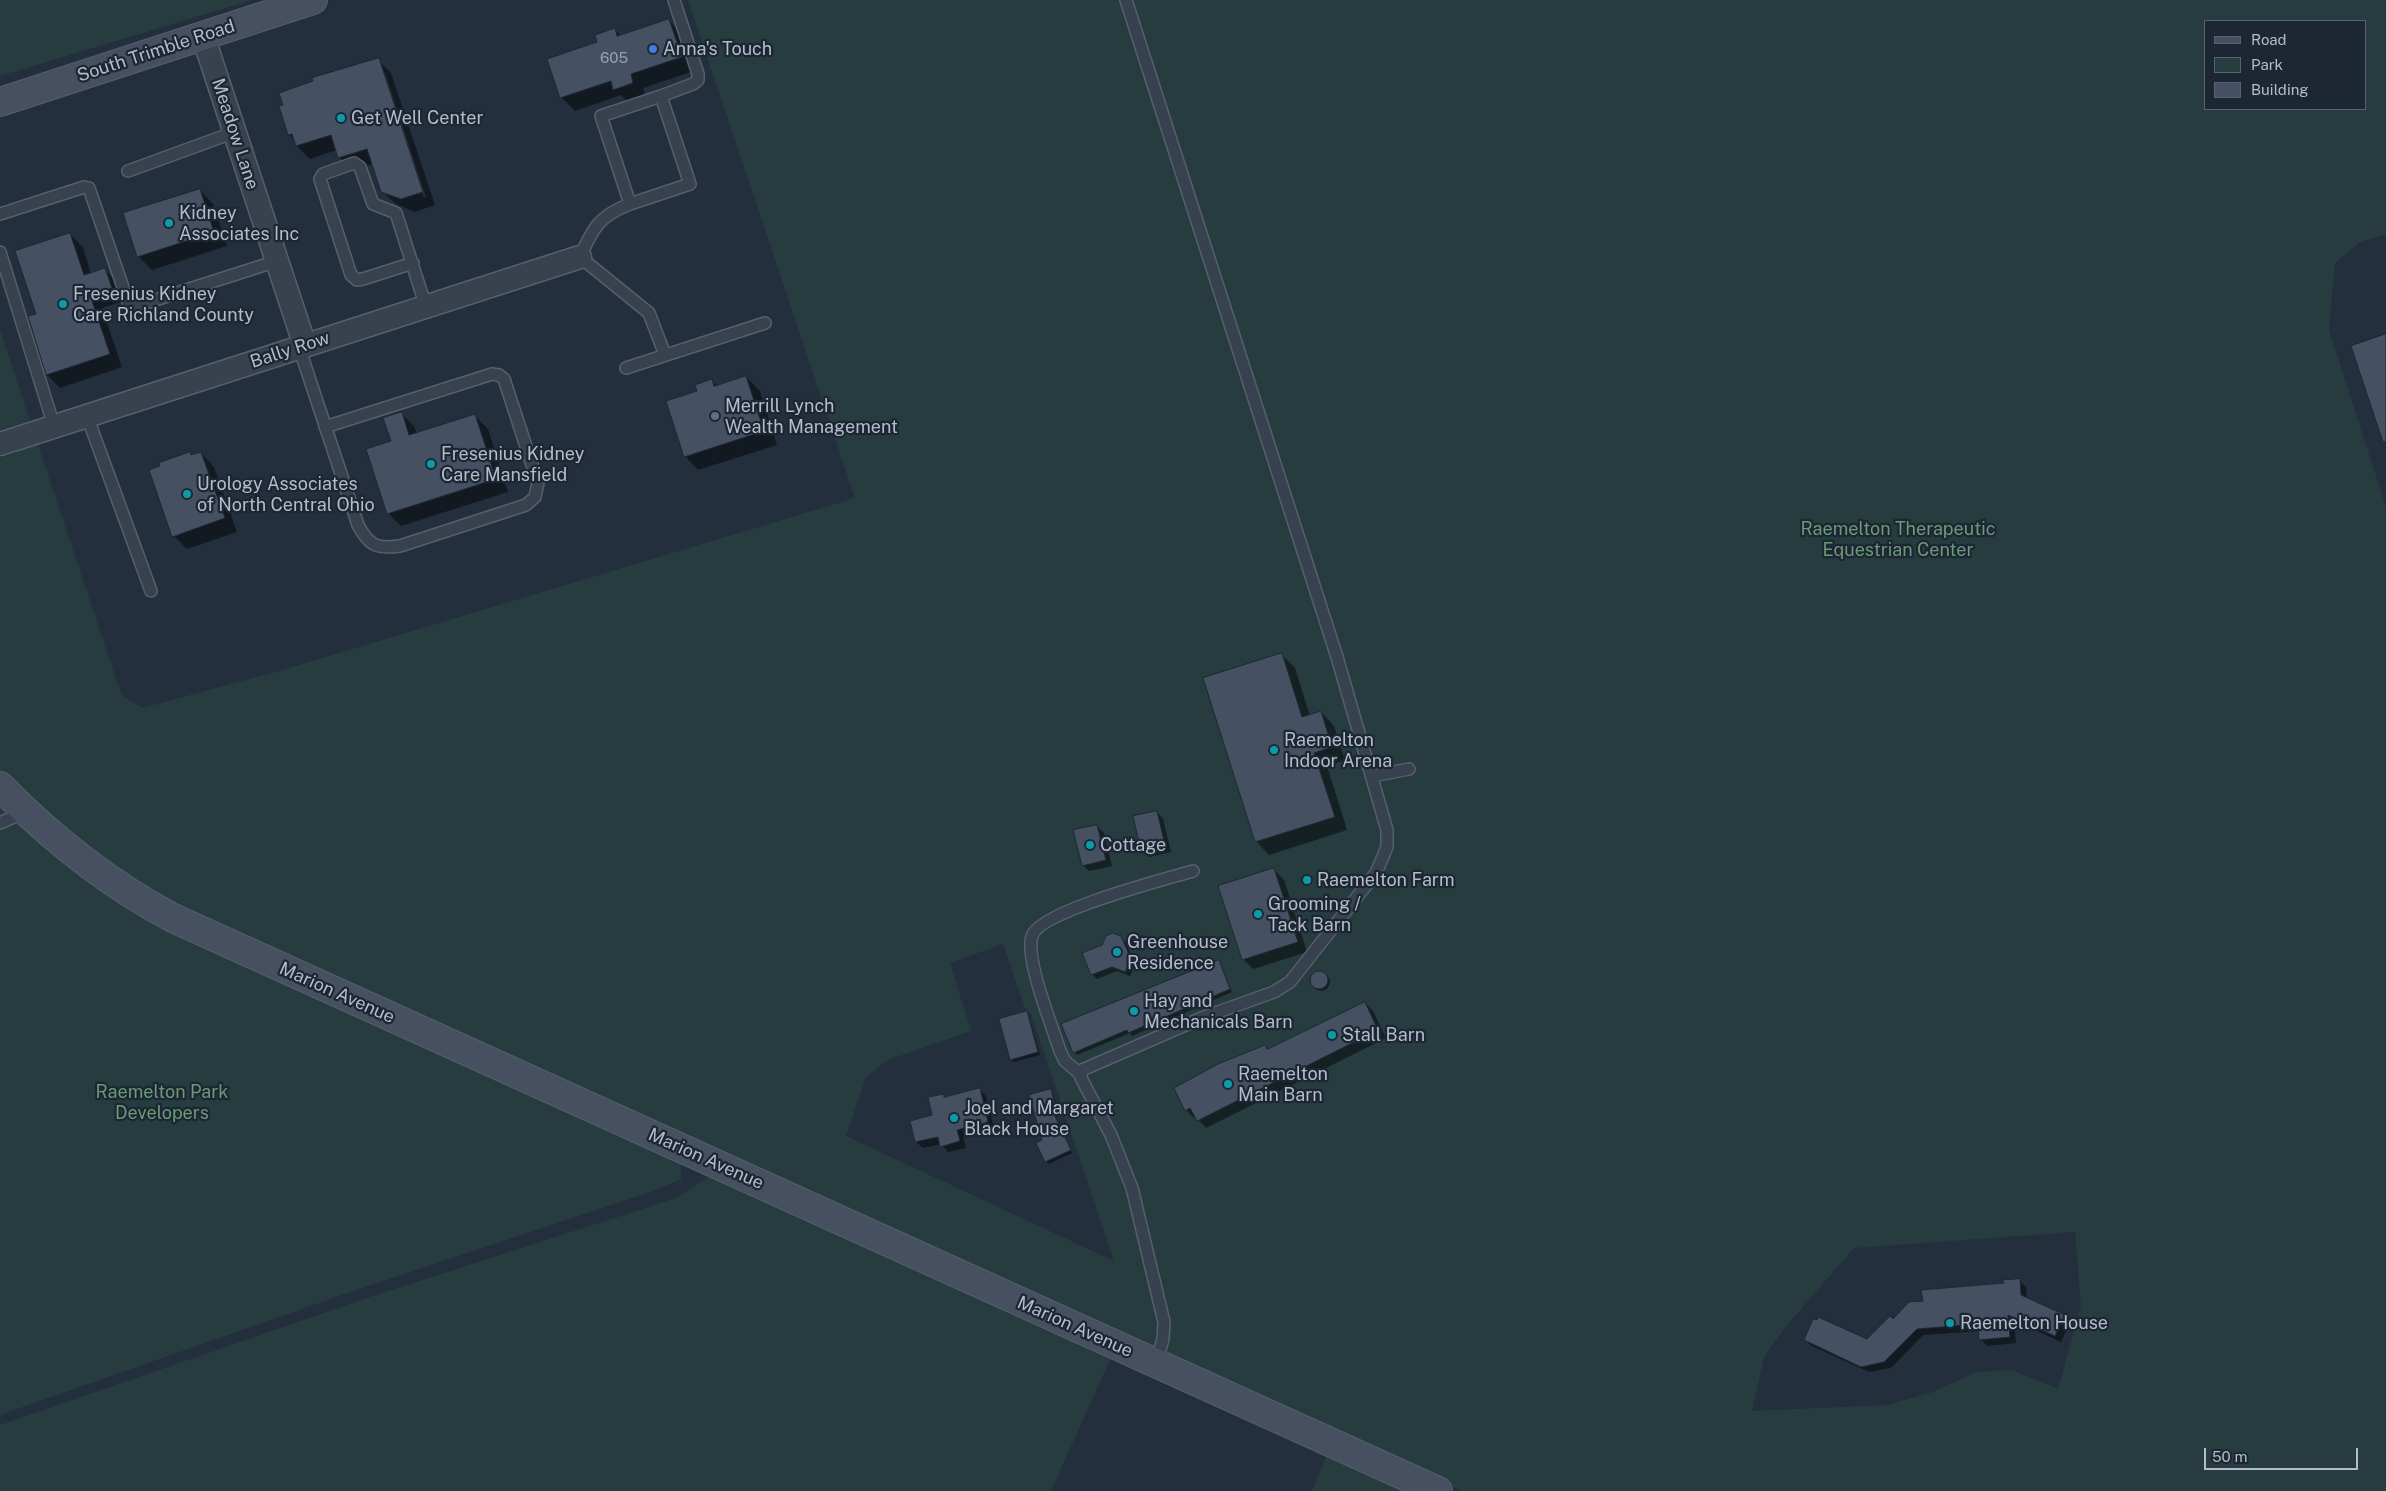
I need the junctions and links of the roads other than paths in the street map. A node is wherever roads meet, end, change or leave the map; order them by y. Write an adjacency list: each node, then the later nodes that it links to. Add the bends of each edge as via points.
1 (313, 0): 4 (street, South Trimble Road)
2 (674, 0): 5 (lane, via 698,80)
3 (1126, 0): 26 (lane)
4 (203, 36): 6 (street, South Trimble Road); 7 (street, Meadow Lane)
5 (661, 96): 9 (lane, via 601,116); 9 (lane, via 690,184)
6 (0, 102)
7 (235, 132): 8 (lane); 13 (street, Meadow Lane)
8 (128, 171)
9 (630, 204): 12 (lane, via 605,216 592,228)
10 (0, 214): 13 (lane, via 89,188 130,308)
11 (0, 252): 21 (lane)
12 (580, 257): 15 (street, Bally Row); 18 (lane, via 649,313)
13 (277, 260): 17 (street, Meadow Lane)
14 (413, 263): 14 (lane, via 396,213 373,204 360,166 354,164 323,174 320,179 351,275 357,280 363,279); 15 (lane)
15 (426, 306): 17 (street, Bally Row)
16 (765, 323): 18 (lane)
17 (302, 346): 20 (street, Bally Row); 22 (lane)
18 (665, 356): 19 (lane)
19 (626, 368)
20 (87, 416): 21 (street, Bally Row); 24 (lane)
21 (54, 426): 23 (street, Bally Row)
22 (325, 427): 22 (lane, via 358,525 366,540 382,548 400,546 526,505 535,497 538,483 504,379 499,375 492,374)
23 (0, 444)
24 (151, 591)
25 (1409, 769): 26 (lane)
26 (1373, 776): 31 (lane, via 1387,830 1387,847 1382,862 1290,982 1274,992 1084,1067)
27 (0, 786): 28 (street, Marion Avenue)
28 (25, 812): 29 (lane); 32 (street, Marion Avenue, via 102,876 172,918)
29 (0, 823)
30 (1194, 872): 31 (lane, via 1128,890 1053,917 1037,927 1032,935 1032,960 1060,1051 1065,1061)
31 (1080, 1074): 32 (lane, via 1111,1135 1139,1212 1164,1322)
32 (1156, 1364): 33 (street, Marion Avenue)
33 (1438, 1491)

